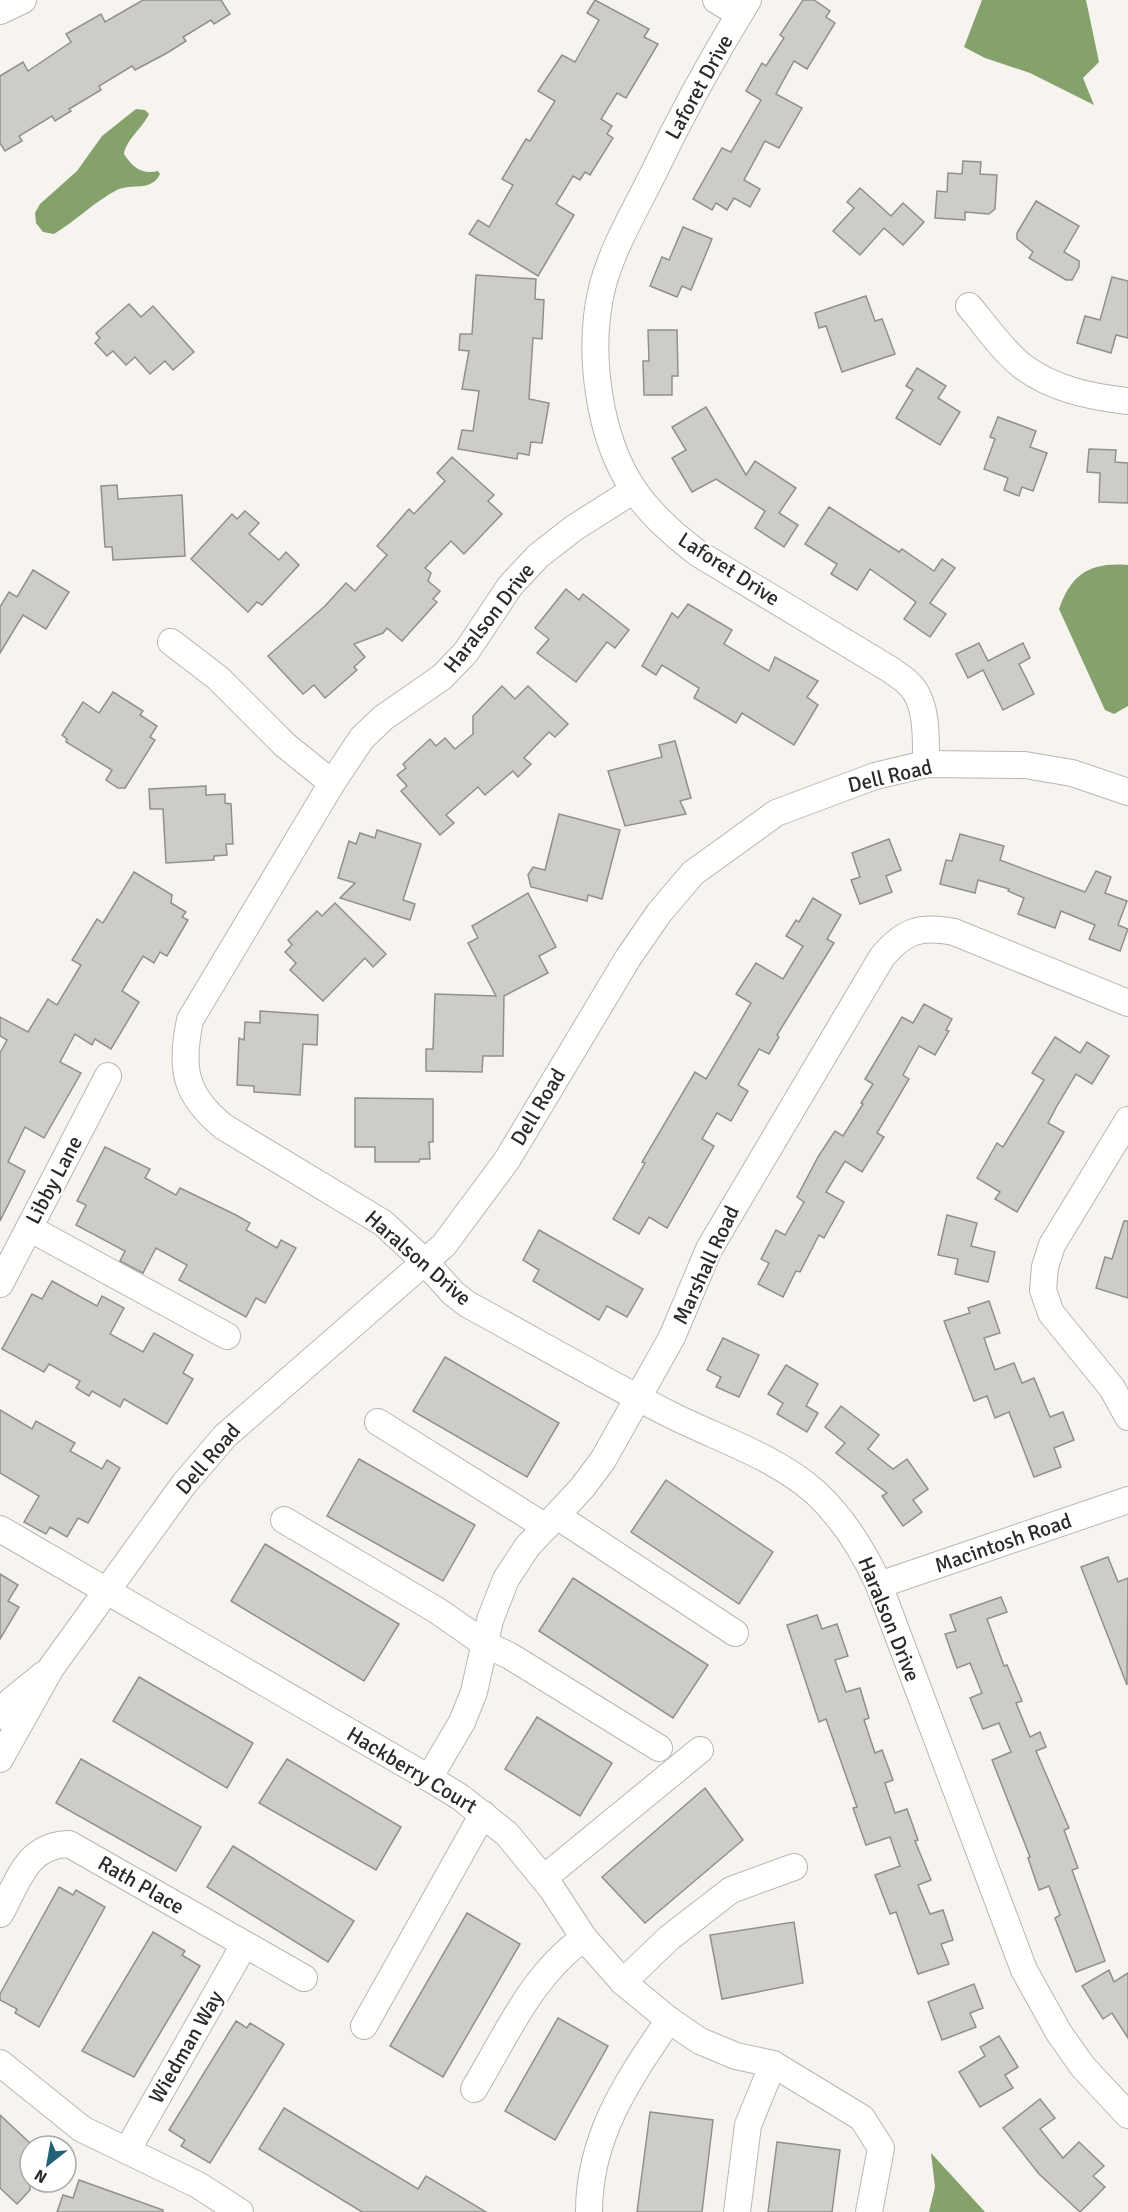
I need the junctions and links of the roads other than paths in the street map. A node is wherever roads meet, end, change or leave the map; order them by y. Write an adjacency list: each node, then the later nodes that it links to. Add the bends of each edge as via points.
1 (23, 0): 4 (street)
2 (716, 0): 3 (street)
3 (744, 7): 7 (street, Laforet Drive, via 666,146 602,287 595,331 596,375 616,455)
4 (0, 11)
5 (969, 306): 6 (street, via 1021,365 1056,385 1091,396)
6 (1128, 401)
7 (634, 490): 9 (street, Laforet Drive, via 670,531 699,554 912,686 921,707); 10 (street, Haralson Drive, via 538,556 510,586 466,652 442,677 383,718 362,738)
8 (171, 642): 10 (street, via 218,678 285,745)
9 (926, 764): 11 (street, Dell Road, via 1025,765 1072,773); 16 (street, Dell Road, via 875,776 776,813 693,873 628,958 507,1160 444,1245)
10 (332, 783): 16 (street, Haralson Drive, via 190,1020 185,1070 192,1094 211,1117 383,1223)
11 (1128, 792)
12 (1128, 1003): 19 (street, Marshall Road, via 954,932 935,928 914,930 895,941 728,1214 672,1337)
13 (108, 1076): 15 (street, Libby Lane)
14 (1128, 1120): 20 (street, via 1052,1245 1043,1290 1051,1313 1112,1388)
15 (29, 1228): 17 (street, Libby Lane); 18 (street)
16 (425, 1262): 19 (street, Haralson Drive, via 467,1304); 27 (street, Dell Road, via 318,1351 225,1436 184,1484)
17 (0, 1284)
18 (227, 1336)
19 (638, 1398): 24 (street, Marshall Road, via 603,1460); 26 (street, Haralson Drive, via 776,1464 814,1492 856,1542)
20 (1128, 1417)
21 (378, 1422): 24 (street)
22 (1128, 1500): 26 (street, Macintosh Road)
23 (284, 1520): 29 (street, via 438,1611)
24 (551, 1521): 28 (street); 29 (street, Marshall Road, via 527,1547 506,1579)
25 (0, 1529): 27 (street, Hackberry Court)
26 (879, 1585): 49 (street, Haralson Drive, via 1024,1970 1083,2067)
27 (106, 1591): 30 (street, Dell Road); 35 (street, Hackberry Court)
28 (735, 1633)
29 (485, 1644): 32 (street); 35 (street, Marshall Road, via 474,1692 462,1722)
30 (51, 1668): 31 (street, Dell Road, via 12,1700); 34 (street, Dell Road)
31 (0, 1716)
32 (659, 1748)
33 (700, 1750): 38 (street)
34 (0, 1759)
35 (429, 1778): 36 (street, Hackberry Court)
36 (483, 1814): 38 (street, Hackberry Court, via 507,1834); 45 (street)
37 (794, 1868): 43 (street, via 731,1890 669,1938)
38 (544, 1878): 40 (street, Hackberry Court)
39 (0, 1914): 41 (street, Rath Place, via 32,1857 42,1849 69,1844)
40 (584, 1938): 43 (street, Hackberry Court); 48 (street, via 564,1952 521,2006)
41 (244, 1945): 42 (street, Rath Place); 50 (street, Wiedman Way)
42 (304, 1978)
43 (623, 1982): 44 (street, Hackberry Court)
44 (669, 2020): 47 (street, Hackberry Court, via 700,2041 736,2056); 52 (street, via 620,2094 598,2143)
45 (364, 2026)
46 (0, 2064): 50 (street, via 82,2129)
47 (773, 2064): 53 (street, via 748,2125); 54 (street, Hackberry Court, via 862,2118 881,2148)
48 (474, 2090)
49 (1128, 2115)
50 (128, 2149): 51 (street)
51 (240, 2212)
52 (589, 2212)
53 (737, 2212)
54 (869, 2212)

